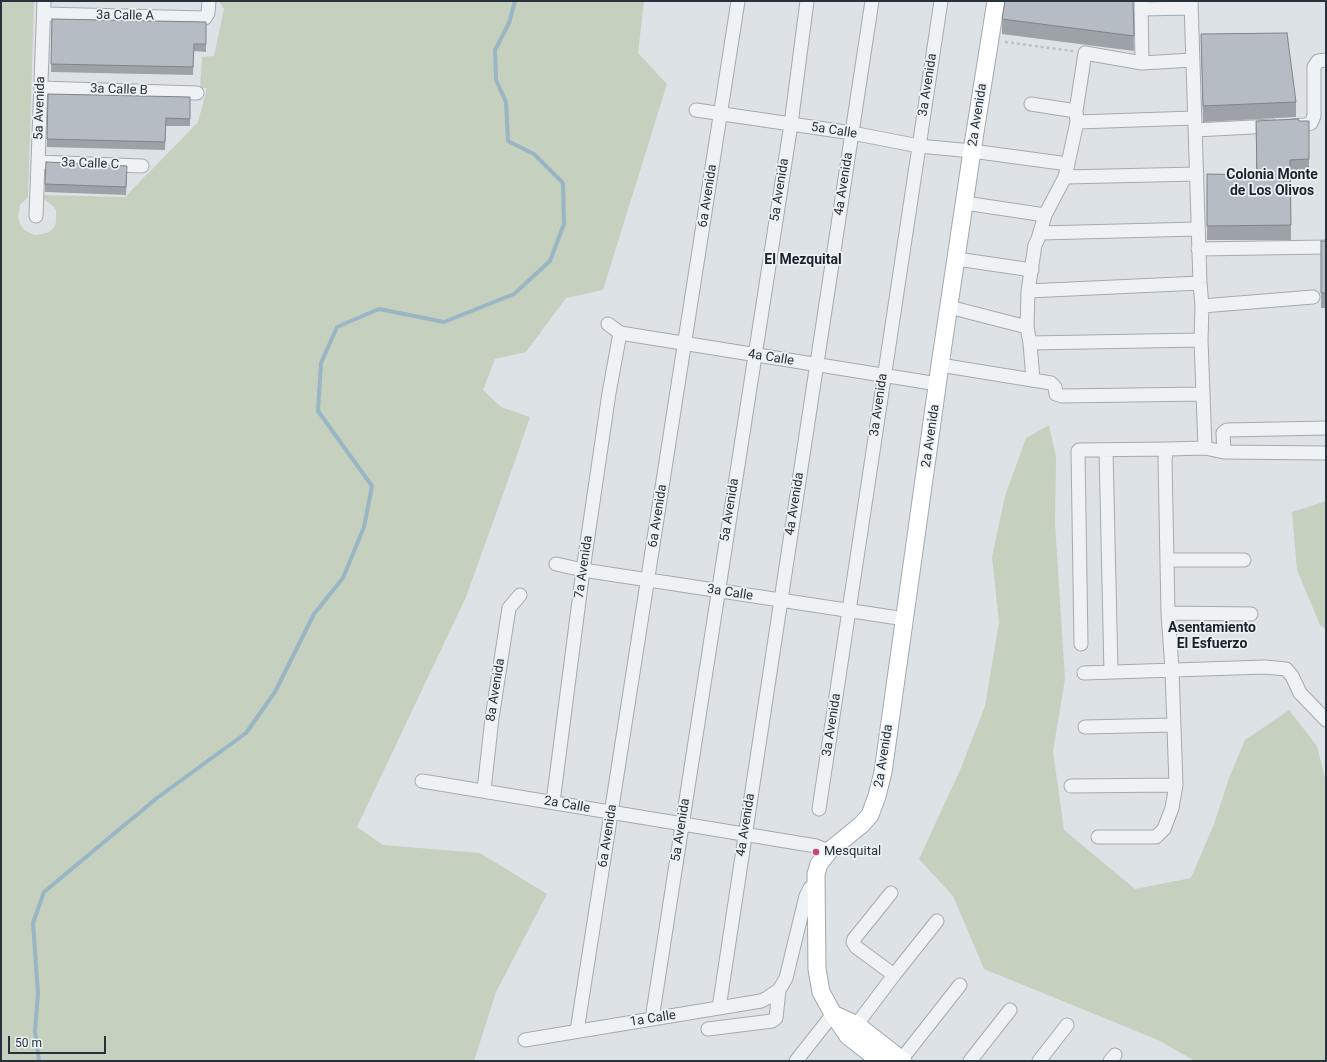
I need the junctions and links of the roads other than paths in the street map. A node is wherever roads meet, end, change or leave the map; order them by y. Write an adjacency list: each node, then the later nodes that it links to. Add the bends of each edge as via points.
1 (209, 1): 9 (street, 3a Calle A, via 206,18)
2 (738, 1): 18 (street, 6a Avenida)
3 (807, 1): 20 (street, 5a Avenida)
4 (872, 1): 22 (street, 4a Avenida)
5 (941, 1): 23 (street, 3a Avenida)
6 (996, 1): 24 (main road, 2a Avenida)
7 (1141, 5): 8 (street); 12 (street)
8 (1191, 5): 10 (street)
9 (44, 7): 13 (street, 5a Avenida)
10 (1192, 60): 12 (street); 21 (street)
11 (1326, 60): 14 (street, via 1315,63)
12 (1142, 63): 19 (street, via 1085,53)
13 (41, 88): 15 (street, 3a Calle B); 25 (street, 5a Avenida)
14 (1320, 90): 21 (street, via 1314,116 1307,125)
15 (197, 93)
16 (1031, 104): 19 (street)
17 (696, 110): 18 (street, 5a Calle)
18 (721, 113): 20 (street, 5a Calle); 48 (street, 6a Avenida)
19 (1076, 117): 21 (street); 27 (street)
20 (791, 124): 22 (street, 5a Calle); 49 (street, 5a Avenida)
21 (1194, 124): 28 (street)
22 (852, 133): 23 (street, 5a Calle); 51 (street, 4a Avenida)
23 (918, 146): 24 (street, 5a Calle); 52 (street, 3a Avenida)
24 (972, 151): 27 (street, 5a Calle); 29 (main road, 2a Avenida)
25 (38, 162): 26 (street, 3a Calle C); 31 (street, 5a Avenida)
26 (142, 166)
27 (1066, 171): 28 (street, 5a Calle); 30 (street)
28 (1196, 174): 32 (street)
29 (965, 203): 30 (street); 36 (main road, 2a Avenida)
30 (1046, 215): 33 (street)
31 (36, 216)
32 (1198, 229): 33 (street); 35 (street)
33 (1040, 233): 37 (street, via 1035,245)
34 (1326, 246): 35 (street)
35 (1198, 249): 38 (street)
36 (957, 259): 37 (street); 42 (main road, 2a Avenida)
37 (1032, 270): 39 (street)
38 (1200, 283): 39 (street); 41 (street)
39 (1028, 291): 44 (street)
40 (1313, 297): 41 (street)
41 (1202, 306): 46 (street)
42 (949, 307): 44 (street); 50 (main road, 2a Avenida)
43 (608, 324): 45 (street, 4a Calle)
44 (1027, 327): 47 (street)
45 (620, 333): 48 (street, 4a Calle); 65 (street, 7a Avenida)
46 (1201, 340): 47 (street); 55 (street)
47 (1030, 343): 53 (street)
48 (685, 344): 49 (street, 4a Calle); 66 (street, 6a Avenida)
49 (754, 356): 51 (street, 4a Calle); 67 (street, 5a Avenida)
50 (940, 365): 53 (street); 54 (main road, 2a Avenida)
51 (816, 366): 52 (street, 4a Calle); 69 (street, 4a Avenida)
52 (884, 376): 54 (street, 4a Calle); 70 (street, 3a Avenida)
53 (1033, 380): 55 (street, via 1051,383 1056,394 1062,396)
54 (938, 384): 73 (main road, 2a Avenida)
55 (1203, 394): 57 (street)
56 (1326, 428): 60 (street, via 1227,430 1223,433)
57 (1204, 448): 59 (street); 60 (street)
58 (1106, 450): 59 (street); 74 (street, via 1078,451); 76 (street)
59 (1167, 450): 62 (street)
60 (1224, 452): 61 (street)
61 (1326, 452)
62 (1167, 560): 63 (street); 71 (street)
63 (1244, 560)
64 (556, 564): 65 (street, 3a Calle)
65 (583, 570): 66 (street, 3a Calle); 85 (street, 7a Avenida)
66 (648, 580): 67 (street, 3a Calle); 87 (street, 6a Avenida)
67 (718, 591): 69 (street, 3a Calle); 88 (street, 5a Avenida)
68 (520, 595): 84 (street, 8a Avenida, via 509,608)
69 (780, 601): 70 (street, 3a Calle); 89 (street, 4a Avenida)
70 (849, 610): 73 (street, 3a Calle); 86 (street, 3a Avenida)
71 (1168, 613): 72 (street); 75 (street)
72 (1251, 614)
73 (905, 619): 91 (main road, 2a Avenida, via 883,772 875,804 866,820)
74 (1081, 644)
75 (1172, 670): 76 (street); 78 (street, via 1266,667 1286,669 1300,693); 79 (street)
76 (1111, 672): 77 (street)
77 (1084, 673)
78 (1326, 720)
79 (1173, 725): 80 (street); 82 (street)
80 (1086, 728)
81 (422, 781): 84 (street, 2a Calle)
82 (1176, 785): 83 (street); 90 (street, via 1172,808 1164,829 1156,837)
83 (1072, 786)
84 (484, 790): 85 (street, 2a Calle)
85 (553, 802): 87 (street, 2a Calle)
86 (819, 809)
87 (611, 812): 88 (street, 2a Calle); 105 (street, 6a Avenida)
88 (682, 823): 89 (street, 2a Calle); 101 (street, 5a Avenida)
89 (745, 834): 91 (street, 2a Calle, via 816,846); 98 (street, 4a Avenida)
90 (1098, 837)
91 (829, 851): 92 (main road, 2a Avenida, via 817,868)
92 (816, 887): 97 (street, via 810,888 806,896 788,971); 100 (main road, 2a Avenida, via 818,978 823,996)
93 (892, 893): 95 (street, via 853,942 856,948)
94 (937, 921): 95 (street)
95 (894, 975): 104 (street)
96 (960, 985): 107 (street)
97 (778, 990): 98 (street, 1a Calle, via 761,1001); 103 (street, via 776,1018 772,1021)
98 (719, 1008): 101 (street, 1a Calle)
99 (1010, 1010): 110 (street)
100 (833, 1014): 104 (main road); 108 (street)
101 (652, 1019): 105 (street, 1a Calle)
102 (1067, 1025): 111 (street)
103 (708, 1029)
104 (852, 1030): 107 (main road); 109 (main road)
105 (577, 1031): 106 (street, 1a Calle)
106 (525, 1040)
107 (902, 1060)
108 (796, 1061)
109 (880, 1061)
110 (970, 1061)
111 (1039, 1061)

